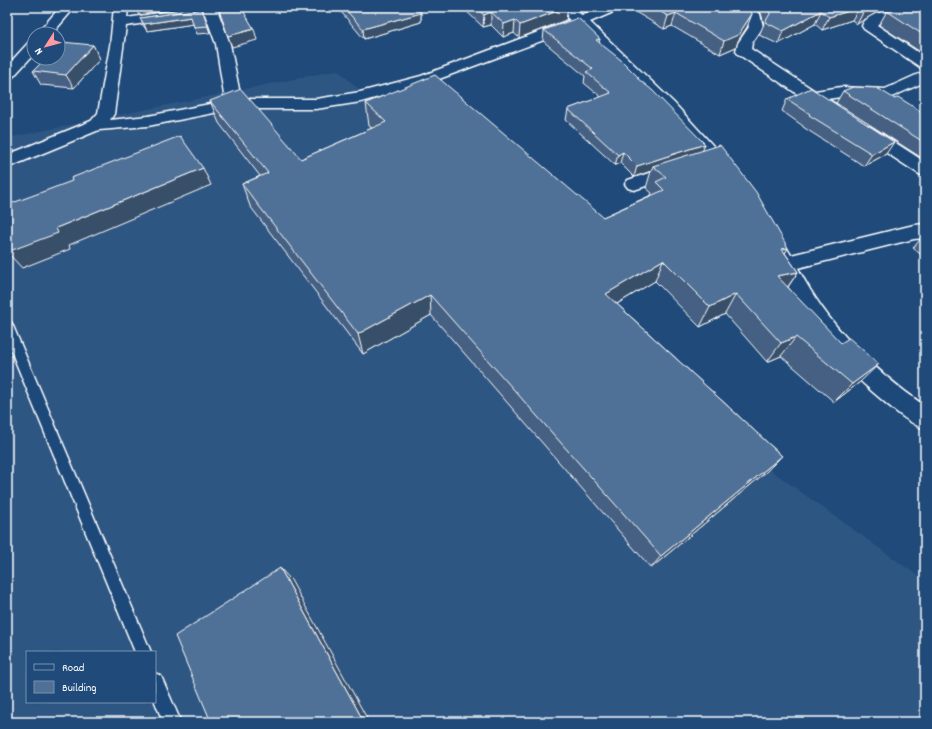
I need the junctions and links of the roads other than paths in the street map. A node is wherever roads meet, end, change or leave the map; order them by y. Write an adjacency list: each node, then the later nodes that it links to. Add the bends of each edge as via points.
1 (68, 7): 9 (street)
2 (561, 7): 8 (street)
3 (613, 7): 8 (street)
4 (740, 7): 14 (street, via 753,14 756,28 745,43 744,51)
5 (917, 7): 11 (street, via 875,19 869,26)
6 (214, 8): 7 (street); 15 (street)
7 (121, 15): 16 (street, via 106,114)
8 (581, 21): 15 (street, via 426,79 362,97 316,104); 18 (street, via 668,107)
9 (51, 26)
10 (26, 55): 12 (street)
11 (925, 64)
12 (7, 75)
13 (921, 82): 14 (street, via 887,94 841,92)
14 (812, 96): 19 (street)
15 (234, 104): 16 (street, via 142,122)
16 (97, 125): 17 (street)
17 (7, 162)
18 (703, 162): 20 (street); 21 (street)
19 (925, 170)
20 (634, 184)
21 (736, 184)
22 (925, 231): 24 (street)
23 (771, 239): 24 (street)
24 (786, 264): 26 (street, via 828,333 869,375)
25 (7, 326): 27 (lane)
26 (925, 419)
27 (142, 651)
28 (156, 684): 29 (lane)
29 (172, 722)

